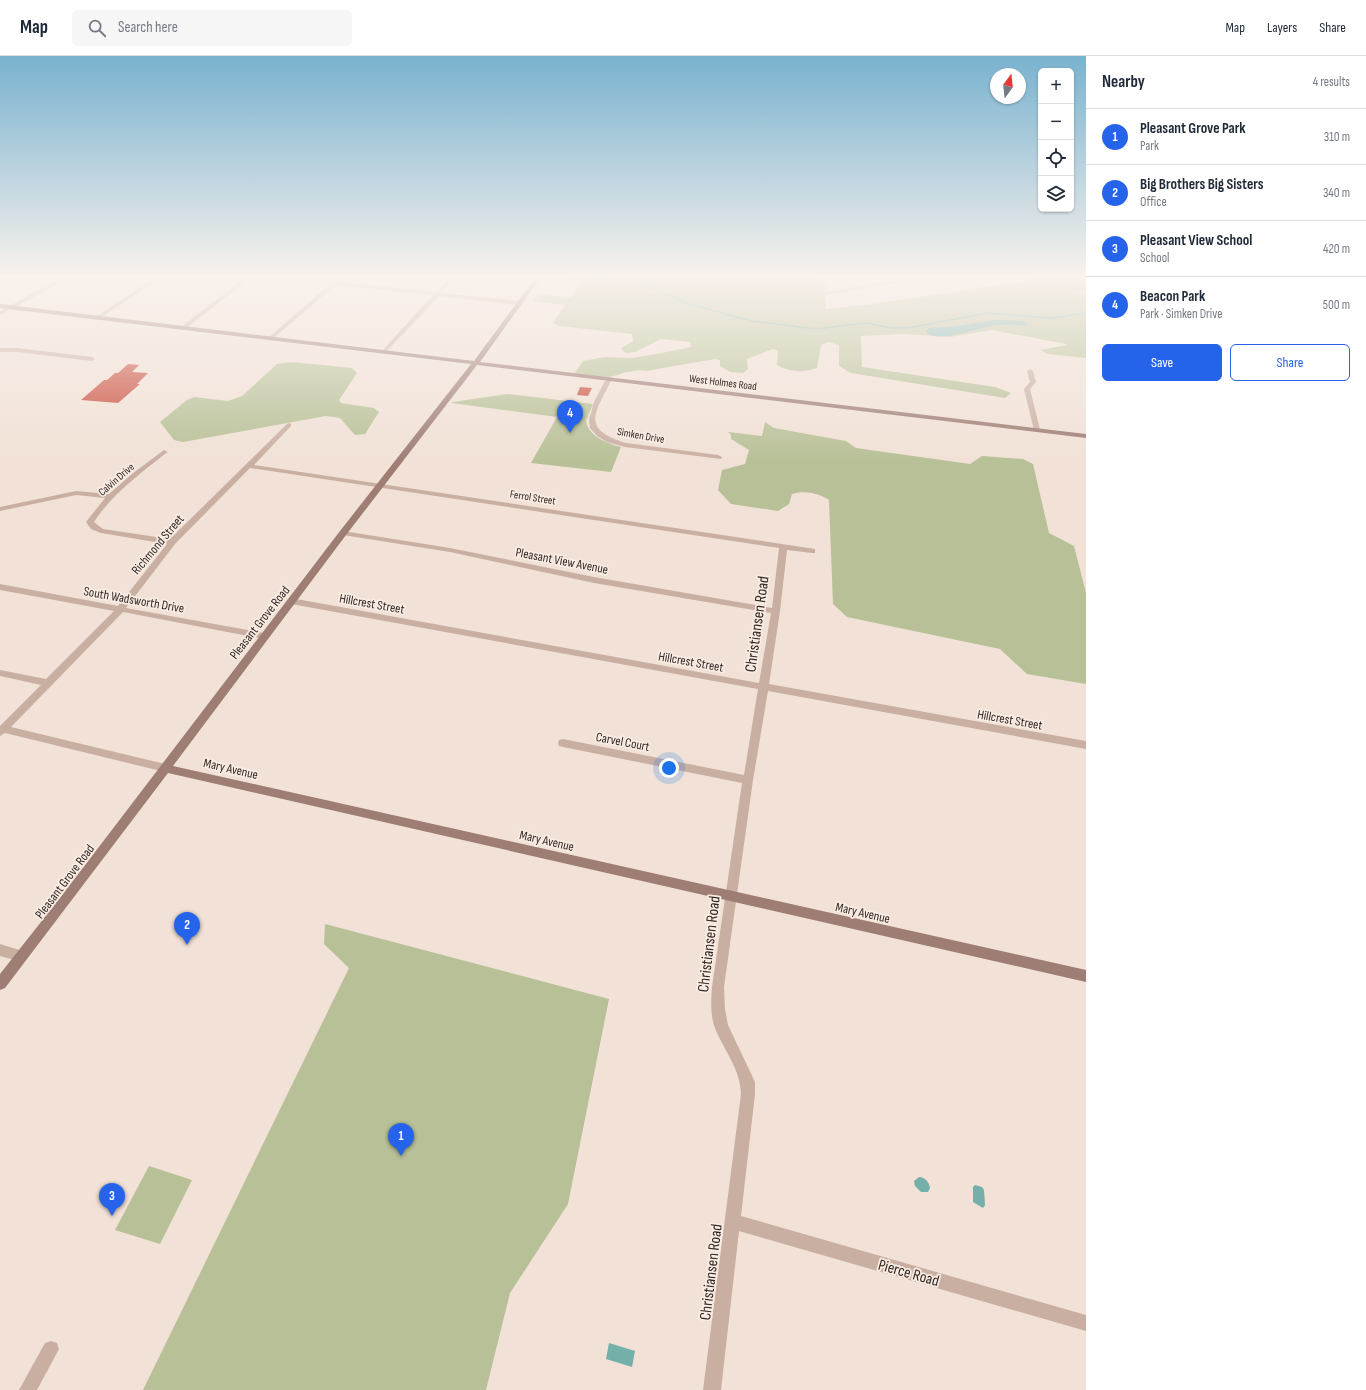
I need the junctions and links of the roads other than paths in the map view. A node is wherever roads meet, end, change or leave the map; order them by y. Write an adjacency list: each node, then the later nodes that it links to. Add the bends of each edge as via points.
1 (272, 339): 5 (street, West Holmes Road)
2 (396, 339): 5 (street)
3 (493, 339): 7 (street, Pleasant Grove Road)
4 (0, 350): 6 (street)
5 (384, 352): 7 (street, West Holmes Road)
6 (92, 359)
7 (476, 363): 9 (street, West Holmes Road); 16 (street, Pleasant Grove Road)
8 (1030, 371): 11 (street, via 1033,382 1027,389)
9 (609, 379): 11 (street, West Holmes Road); 14 (street, Simken Drive, via 591,416 597,433 625,445)
10 (289, 425): 15 (street, Richmond Street)
11 (1037, 430): 12 (street, West Holmes Road)
12 (1086, 436)
13 (164, 452): 17 (street, Calvin Drive)
14 (718, 457)
15 (249, 466): 16 (street, Ferrol Street); 20 (street, Richmond Street)
16 (381, 485): 19 (street, Pleasant Grove Road); 21 (street, Ferrol Street)
17 (112, 496): 18 (street, via 76,493); 20 (street, Calvin Drive, via 94,514 90,522 94,527 101,531)
18 (0, 509)
19 (343, 533): 24 (street, Pleasant Grove Road); 26 (street, Pleasant View Avenue, via 450,550 594,580)
20 (172, 542): 25 (street, Richmond Street)
21 (783, 546): 22 (street, Ferrol Street); 26 (street, Christiansen Road)
22 (812, 551)
23 (0, 587): 25 (street, South Wadsworth Drive)
24 (291, 601): 27 (street, Pleasant Grove Road); 30 (street, Hillcrest Street)
25 (120, 610): 27 (street, South Wadsworth Drive); 29 (street, Richmond Street)
26 (776, 611): 30 (street, Christiansen Road)
27 (264, 636): 34 (street, Pleasant Grove Road)
28 (0, 673): 29 (street)
29 (48, 683): 31 (street, Richmond Street)
30 (764, 688): 33 (street, Hillcrest Street); 35 (street, Christiansen Road)
31 (1, 730): 34 (street, Mary Avenue)
32 (563, 743): 35 (street, Carvel Court)
33 (1086, 745)
34 (165, 768): 36 (street, Mary Avenue); 38 (street, Pleasant Grove Road)
35 (748, 780): 36 (street, Christiansen Road)
36 (731, 897): 39 (street, Mary Avenue); 41 (street, Christiansen Road, via 718,987 718,1009 721,1026 748,1082)
37 (0, 950): 38 (street)
38 (22, 956): 40 (street, Pleasant Grove Road)
39 (1086, 976)
40 (0, 984)
41 (733, 1222): 42 (street, Pierce Road); 45 (street, Christiansen Road)
42 (1086, 1323)
43 (50, 1350): 44 (street)
44 (28, 1390)
45 (712, 1390)

